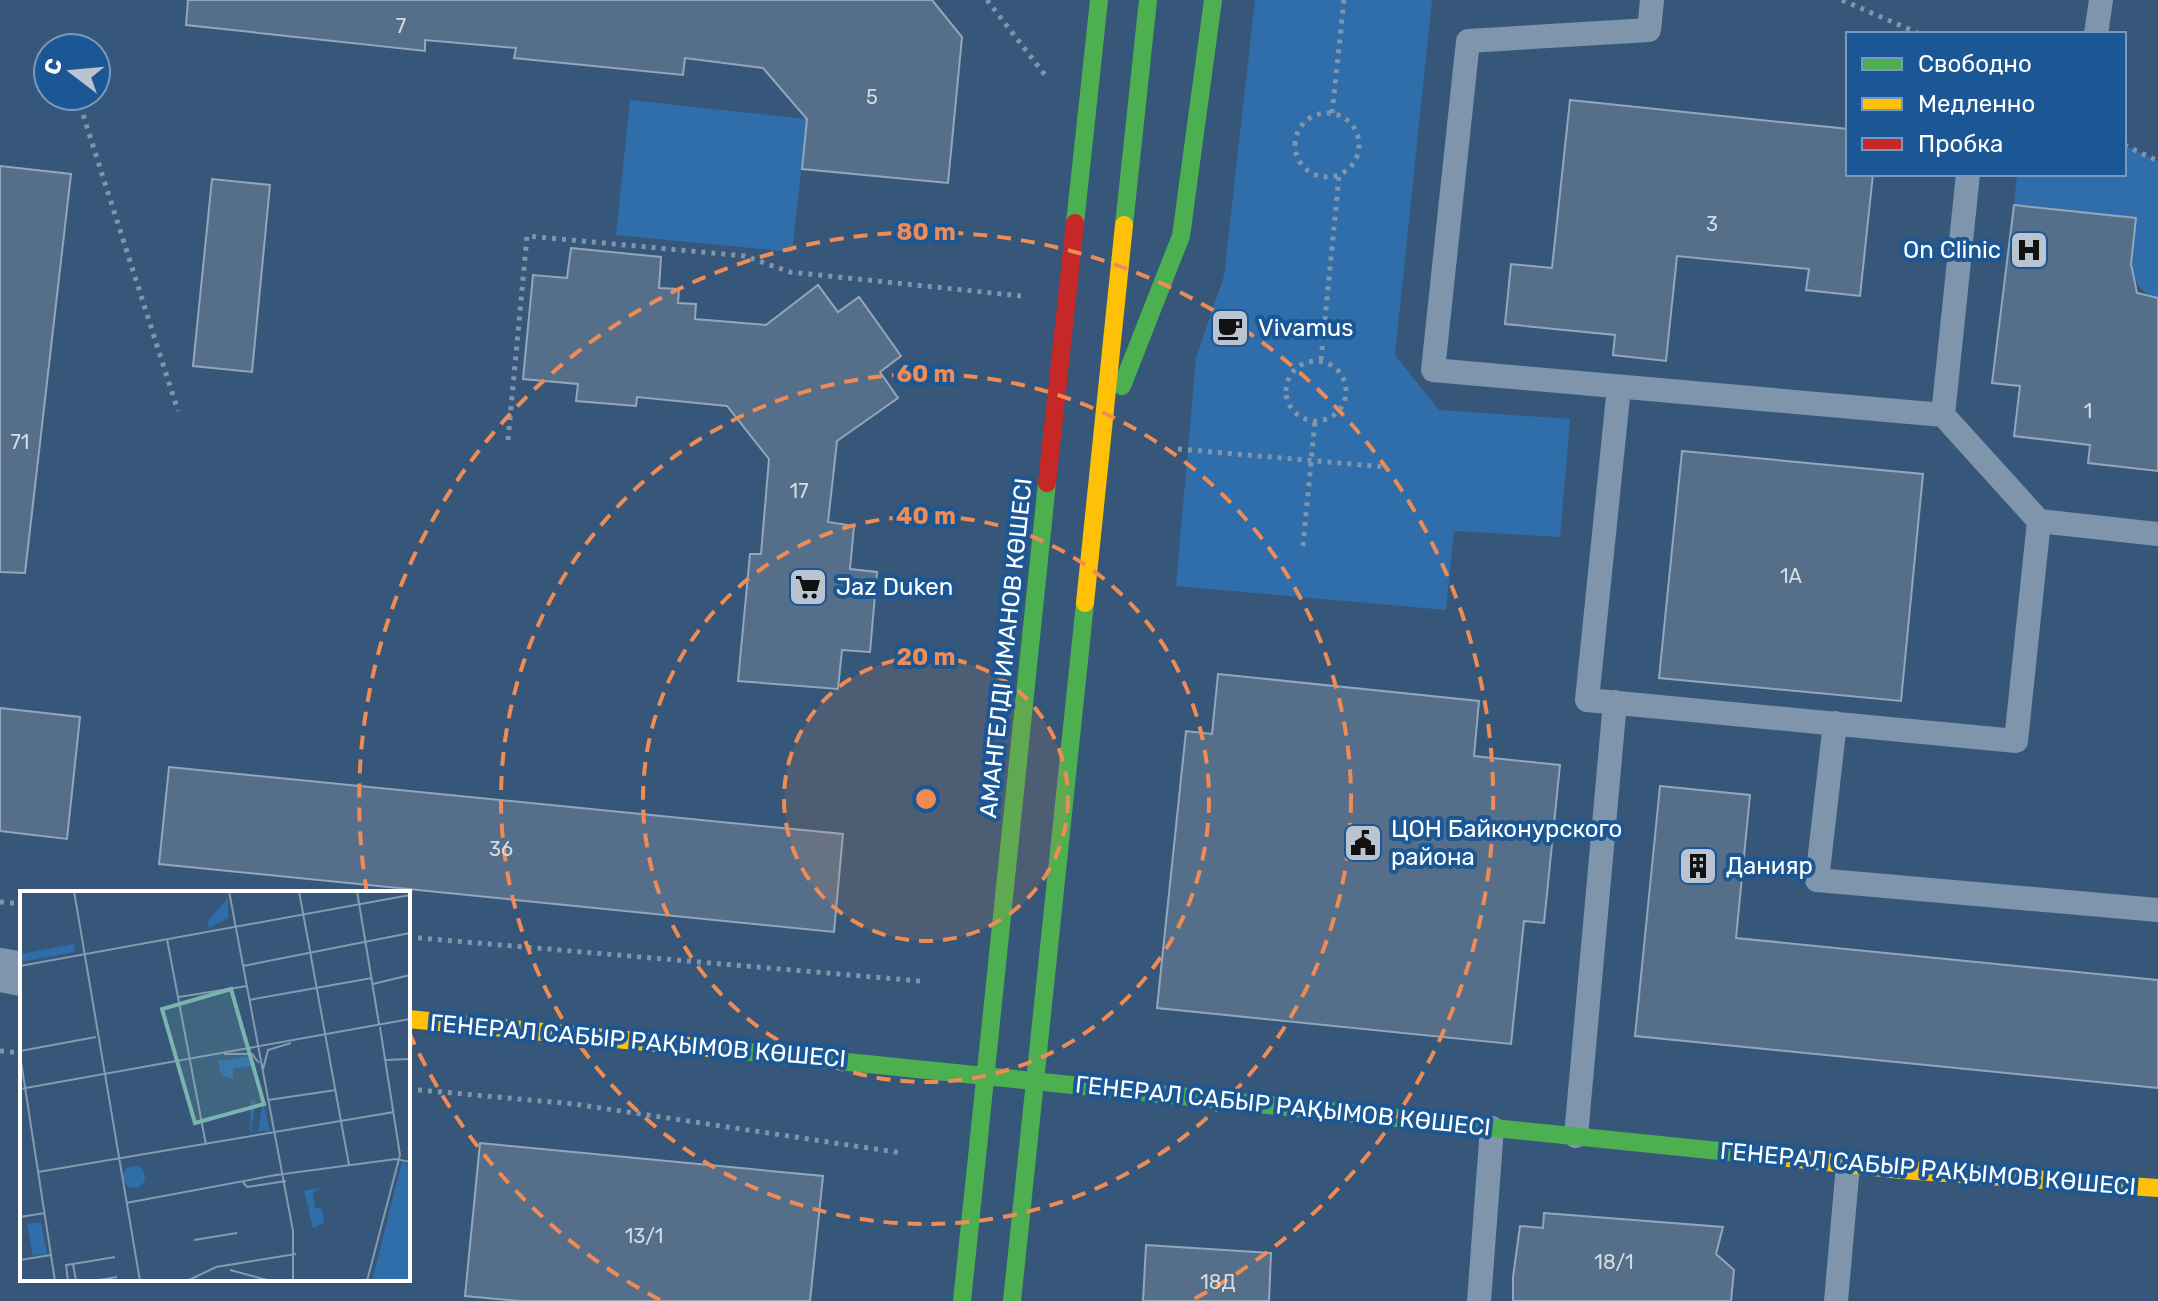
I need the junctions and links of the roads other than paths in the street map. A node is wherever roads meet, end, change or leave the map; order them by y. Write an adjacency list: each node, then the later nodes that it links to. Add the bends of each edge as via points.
1 (1099, 0): 19 (main road, АМАНГЕЛДІ ИМАНОВ КӨШЕСІ)
2 (1148, 0): 10 (main road)
3 (1213, 0): 10 (main road, via 1181,236)
4 (1652, 0): 8 (lane, via 1649,30 1468,41 1433,370)
5 (2101, 0): 6 (lane)
6 (2096, 32)
7 (1968, 176): 9 (lane)
8 (1619, 387): 9 (lane); 13 (lane, via 1587,700)
9 (1943, 415): 11 (lane)
10 (1101, 440): 20 (main road)
11 (2039, 521): 12 (lane); 14 (lane, via 2016,741)
12 (2158, 534)
13 (1615, 702): 14 (lane); 22 (lane)
14 (1835, 723): 15 (lane, via 1817,880)
15 (2158, 910)
16 (0, 970): 17 (street)
17 (20, 974)
18 (410, 1019): 19 (main road, ГЕНЕРАЛ САБЫР РАҚЫМОВ КӨШЕСІ)
19 (984, 1074): 20 (main road, ГЕНЕРАЛ САБЫР РАҚЫМОВ КӨШЕСІ); 25 (main road, АМАНГЕЛДІ ИМАНОВ КӨШЕСІ)
20 (1034, 1080): 21 (main road, ГЕНЕРАЛ САБЫР РАҚЫМОВ КӨШЕСІ); 26 (main road)
21 (1492, 1128): 22 (main road, ГЕНЕРАЛ САБЫР РАҚЫМОВ КӨШЕСІ); 27 (lane)
22 (1576, 1136): 23 (main road, ГЕНЕРАЛ САБЫР РАҚЫМОВ КӨШЕСІ)
23 (1848, 1165): 24 (main road, ГЕНЕРАЛ САБЫР РАҚЫМОВ КӨШЕСІ); 28 (lane)
24 (2158, 1188)
25 (962, 1301)
26 (1012, 1301)
27 (1479, 1301)
28 (1836, 1301)

